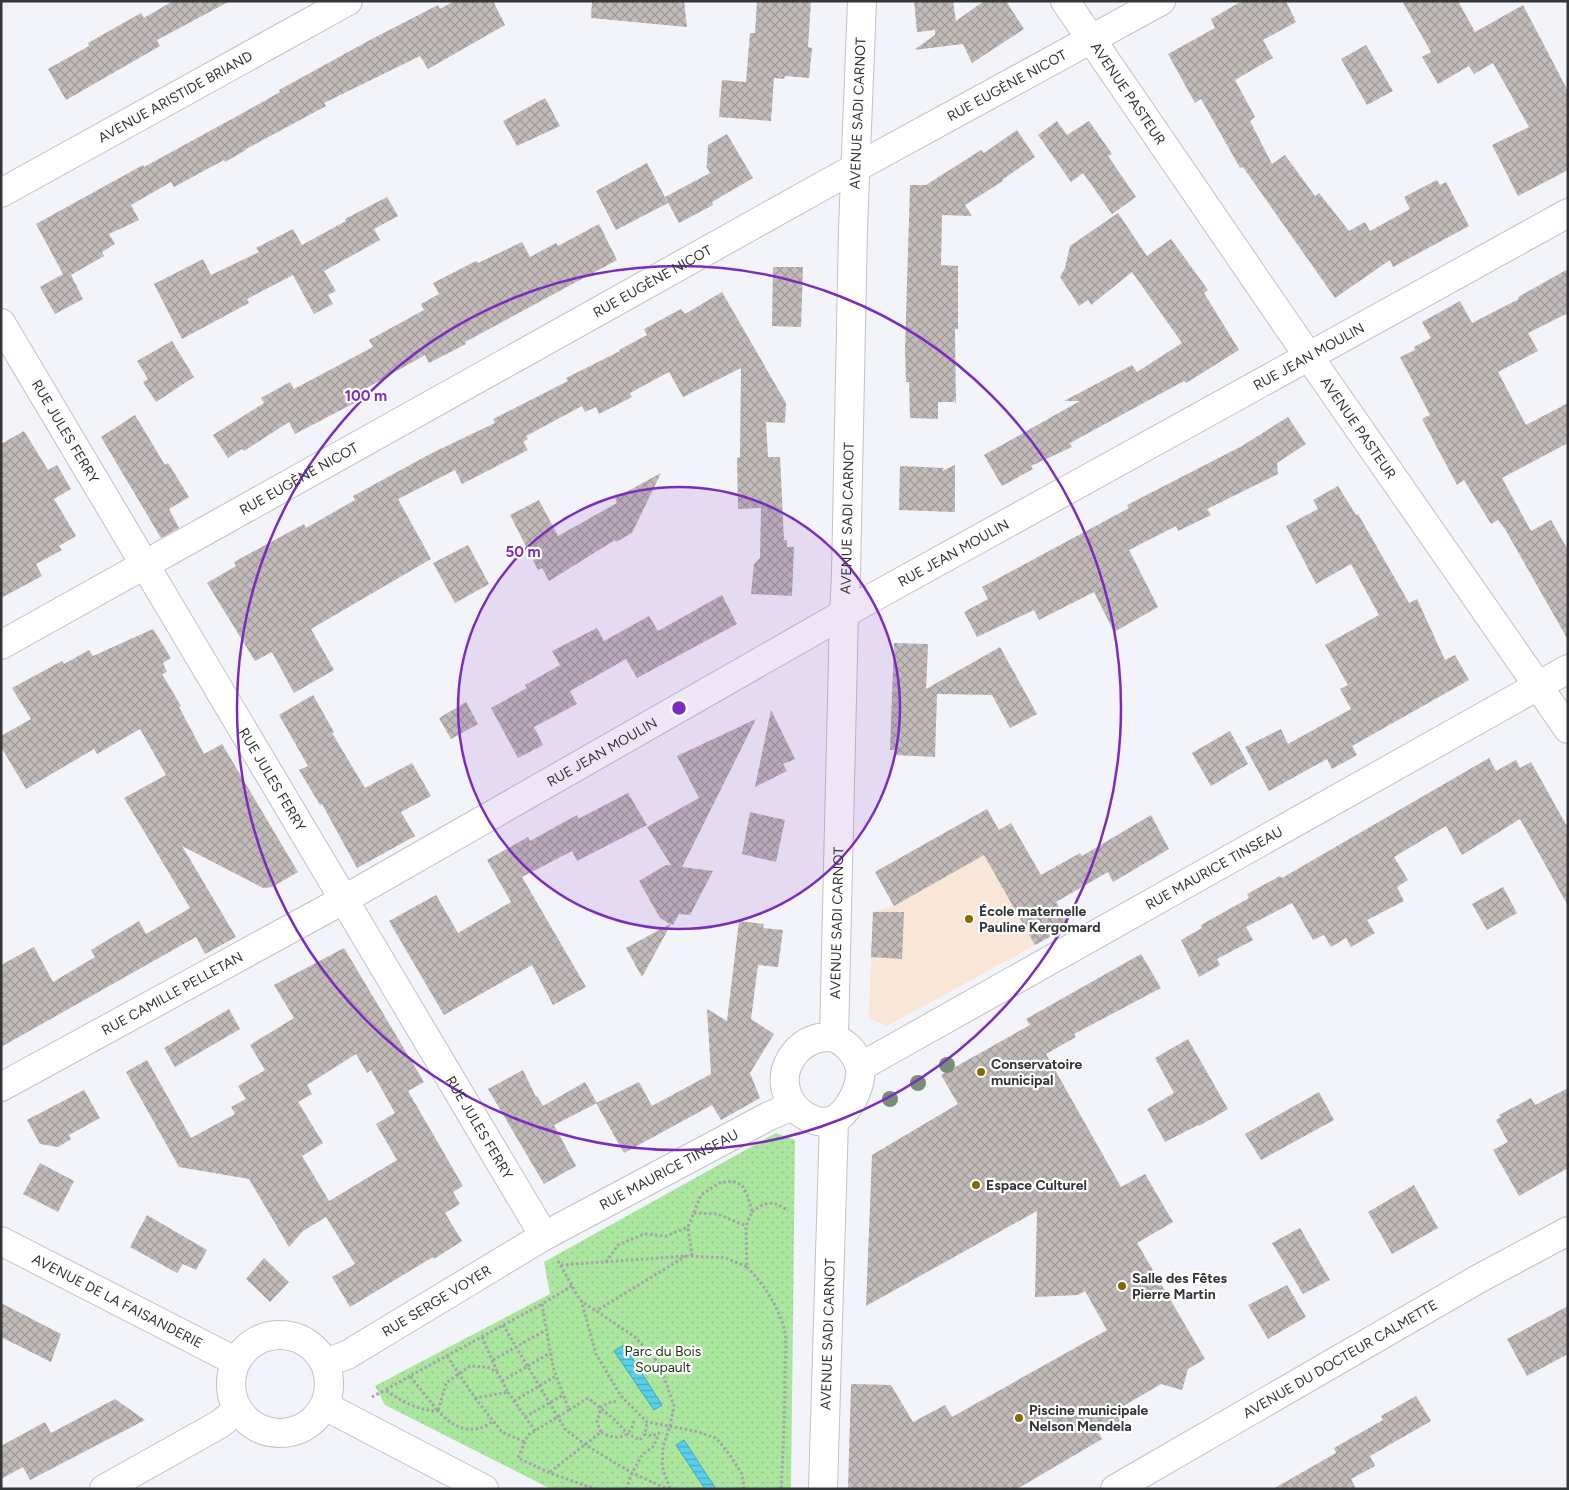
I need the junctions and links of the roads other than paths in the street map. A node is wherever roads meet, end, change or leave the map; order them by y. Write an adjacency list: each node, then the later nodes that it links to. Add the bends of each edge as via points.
1 (348, 1): 7 (street, AVENUE ARISTIDE BRIAND)
2 (862, 1): 6 (street, AVENUE SADI CARNOT)
3 (1065, 1): 5 (street, AVENUE PASTEUR)
4 (1161, 1): 5 (street, RUE EUGÈNE NICOT)
5 (1092, 40): 6 (street, RUE EUGÈNE NICOT); 10 (street, AVENUE PASTEUR)
6 (856, 168): 11 (street, RUE EUGÈNE NICOT); 12 (street, AVENUE SADI CARNOT)
7 (1, 193)
8 (1568, 213): 10 (street, RUE JEAN MOULIN)
9 (1, 323): 11 (street, RUE JULES FERRY)
10 (1308, 356): 12 (street, RUE JEAN MOULIN); 15 (street, AVENUE PASTEUR)
11 (145, 565): 13 (street, RUE EUGÈNE NICOT); 17 (street, RUE JULES FERRY)
12 (844, 614): 17 (street, RUE JEAN MOULIN); 18 (street, AVENUE SADI CARNOT)
13 (1, 645)
14 (1568, 669): 15 (street, RUE MAURICE TINSEAU)
15 (1537, 686): 16 (street, AVENUE PASTEUR); 19 (street, RUE MAURICE TINSEAU)
16 (1568, 729)
17 (343, 900): 20 (street, RUE CAMILLE PELLETAN); 24 (street, RUE JULES FERRY)
18 (834, 1037): 19 (street, via 846,1044); 21 (street, via 817,1038 802,1045 790,1058 785,1074 786,1090)
19 (860, 1067): 22 (street, via 858,1088 849,1106)
20 (1, 1087)
21 (793, 1106): 22 (street, via 805,1116 819,1121); 24 (street, RUE MAURICE TINSEAU)
22 (834, 1120): 32 (street, AVENUE SADI CARNOT)
23 (1568, 1231): 33 (street, AVENUE DU DOCTEUR CALMETTE, via 1480,1278)
24 (544, 1236): 27 (street, RUE SERGE VOYER, via 347,1355)
25 (1, 1241): 26 (street, AVENUE DE LA FAISANDERIE)
26 (235, 1361): 27 (street, via 254,1341 280,1334 307,1342); 29 (street, via 229,1386)
27 (325, 1363): 28 (street, via 330,1384)
28 (325, 1406): 29 (street, via 307,1426 282,1434 256,1428); 31 (street)
29 (237, 1410): 30 (street, via 220,1424)
30 (104, 1489)
31 (484, 1489)
32 (823, 1489)
33 (1115, 1489)

